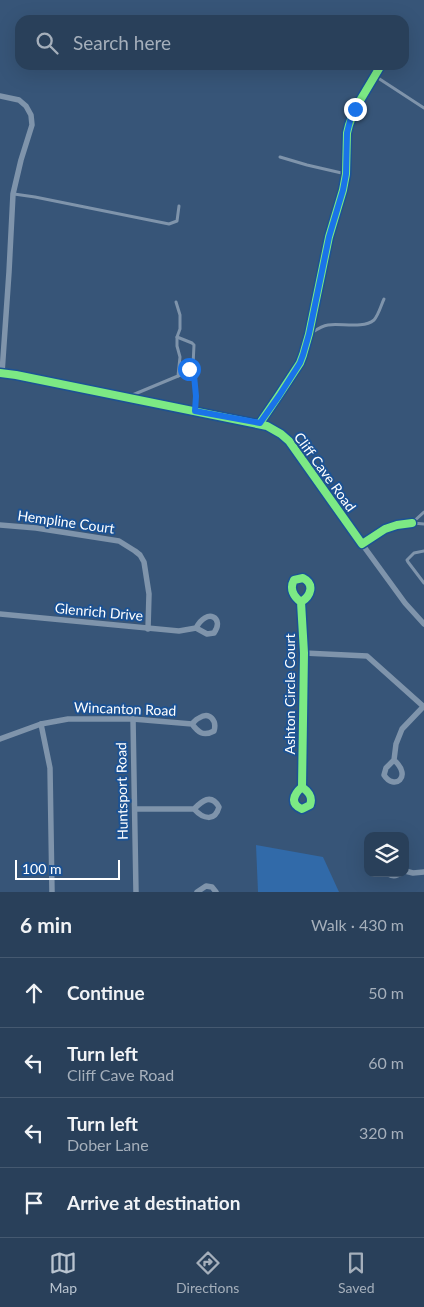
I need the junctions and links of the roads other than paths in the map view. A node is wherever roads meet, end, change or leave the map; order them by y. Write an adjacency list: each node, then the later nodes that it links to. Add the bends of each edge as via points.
1 (378, 70): 2 (street)
2 (374, 76): 4 (lane); 6 (street, via 349,125)
3 (0, 96): 7 (street, via 19,100 31,115 32,125)
4 (424, 108)
5 (280, 157): 6 (lane)
6 (346, 174): 11 (street)
7 (13, 194): 8 (lane, via 169,224 177,221); 14 (street)
8 (179, 206)
9 (384, 299): 11 (lane, via 378,314 368,323 327,325)
10 (176, 302): 12 (lane, via 180,315)
11 (309, 334): 18 (street, via 300,363)
12 (177, 337): 13 (lane, via 194,345); 15 (lane)
13 (193, 365): 15 (lane); 17 (lane)
14 (1, 373): 16 (street, Cliff Cave Road)
15 (178, 376): 16 (lane)
16 (127, 398): 17 (street, Cliff Cave Road)
17 (195, 411): 18 (street, Cliff Cave Road)
18 (260, 423): 23 (street, Cliff Cave Road, via 289,440)
19 (424, 512): 20 (lane)
20 (412, 523): 21 (lane); 23 (street, via 385,528)
21 (424, 524)
22 (0, 526): 30 (street, Hempline Court, via 36,528 119,541 135,551 144,562 147,578)
23 (362, 544): 28 (street, Cliff Cave Road)
24 (424, 551): 25 (lane, via 414,553 408,560)
25 (424, 583)
26 (302, 602): 31 (street, Ashton Circle Court)
27 (0, 614): 30 (street, Glenrich Drive)
28 (424, 624)
29 (196, 628): 30 (street, Glenrich Drive, via 179,631)
30 (148, 629)
31 (304, 653): 32 (street, via 367,656); 38 (street, Ashton Circle Court)
32 (424, 707): 37 (street, via 402,730)
33 (133, 719): 34 (street, Wincanton Road, via 68,719); 35 (street, Wincanton Road); 39 (street, Huntsport Road)
34 (41, 724): 36 (street, Wincanton Road); 43 (street, via 50,768)
35 (192, 724)
36 (0, 739)
37 (394, 760)
38 (302, 787)
39 (135, 809): 40 (street); 44 (street, Huntsport Road)
40 (194, 809)
41 (409, 872): 42 (street)
42 (424, 872)
43 (52, 892)
44 (136, 892)
45 (197, 892): 46 (street, via 206,886)
46 (216, 892)

